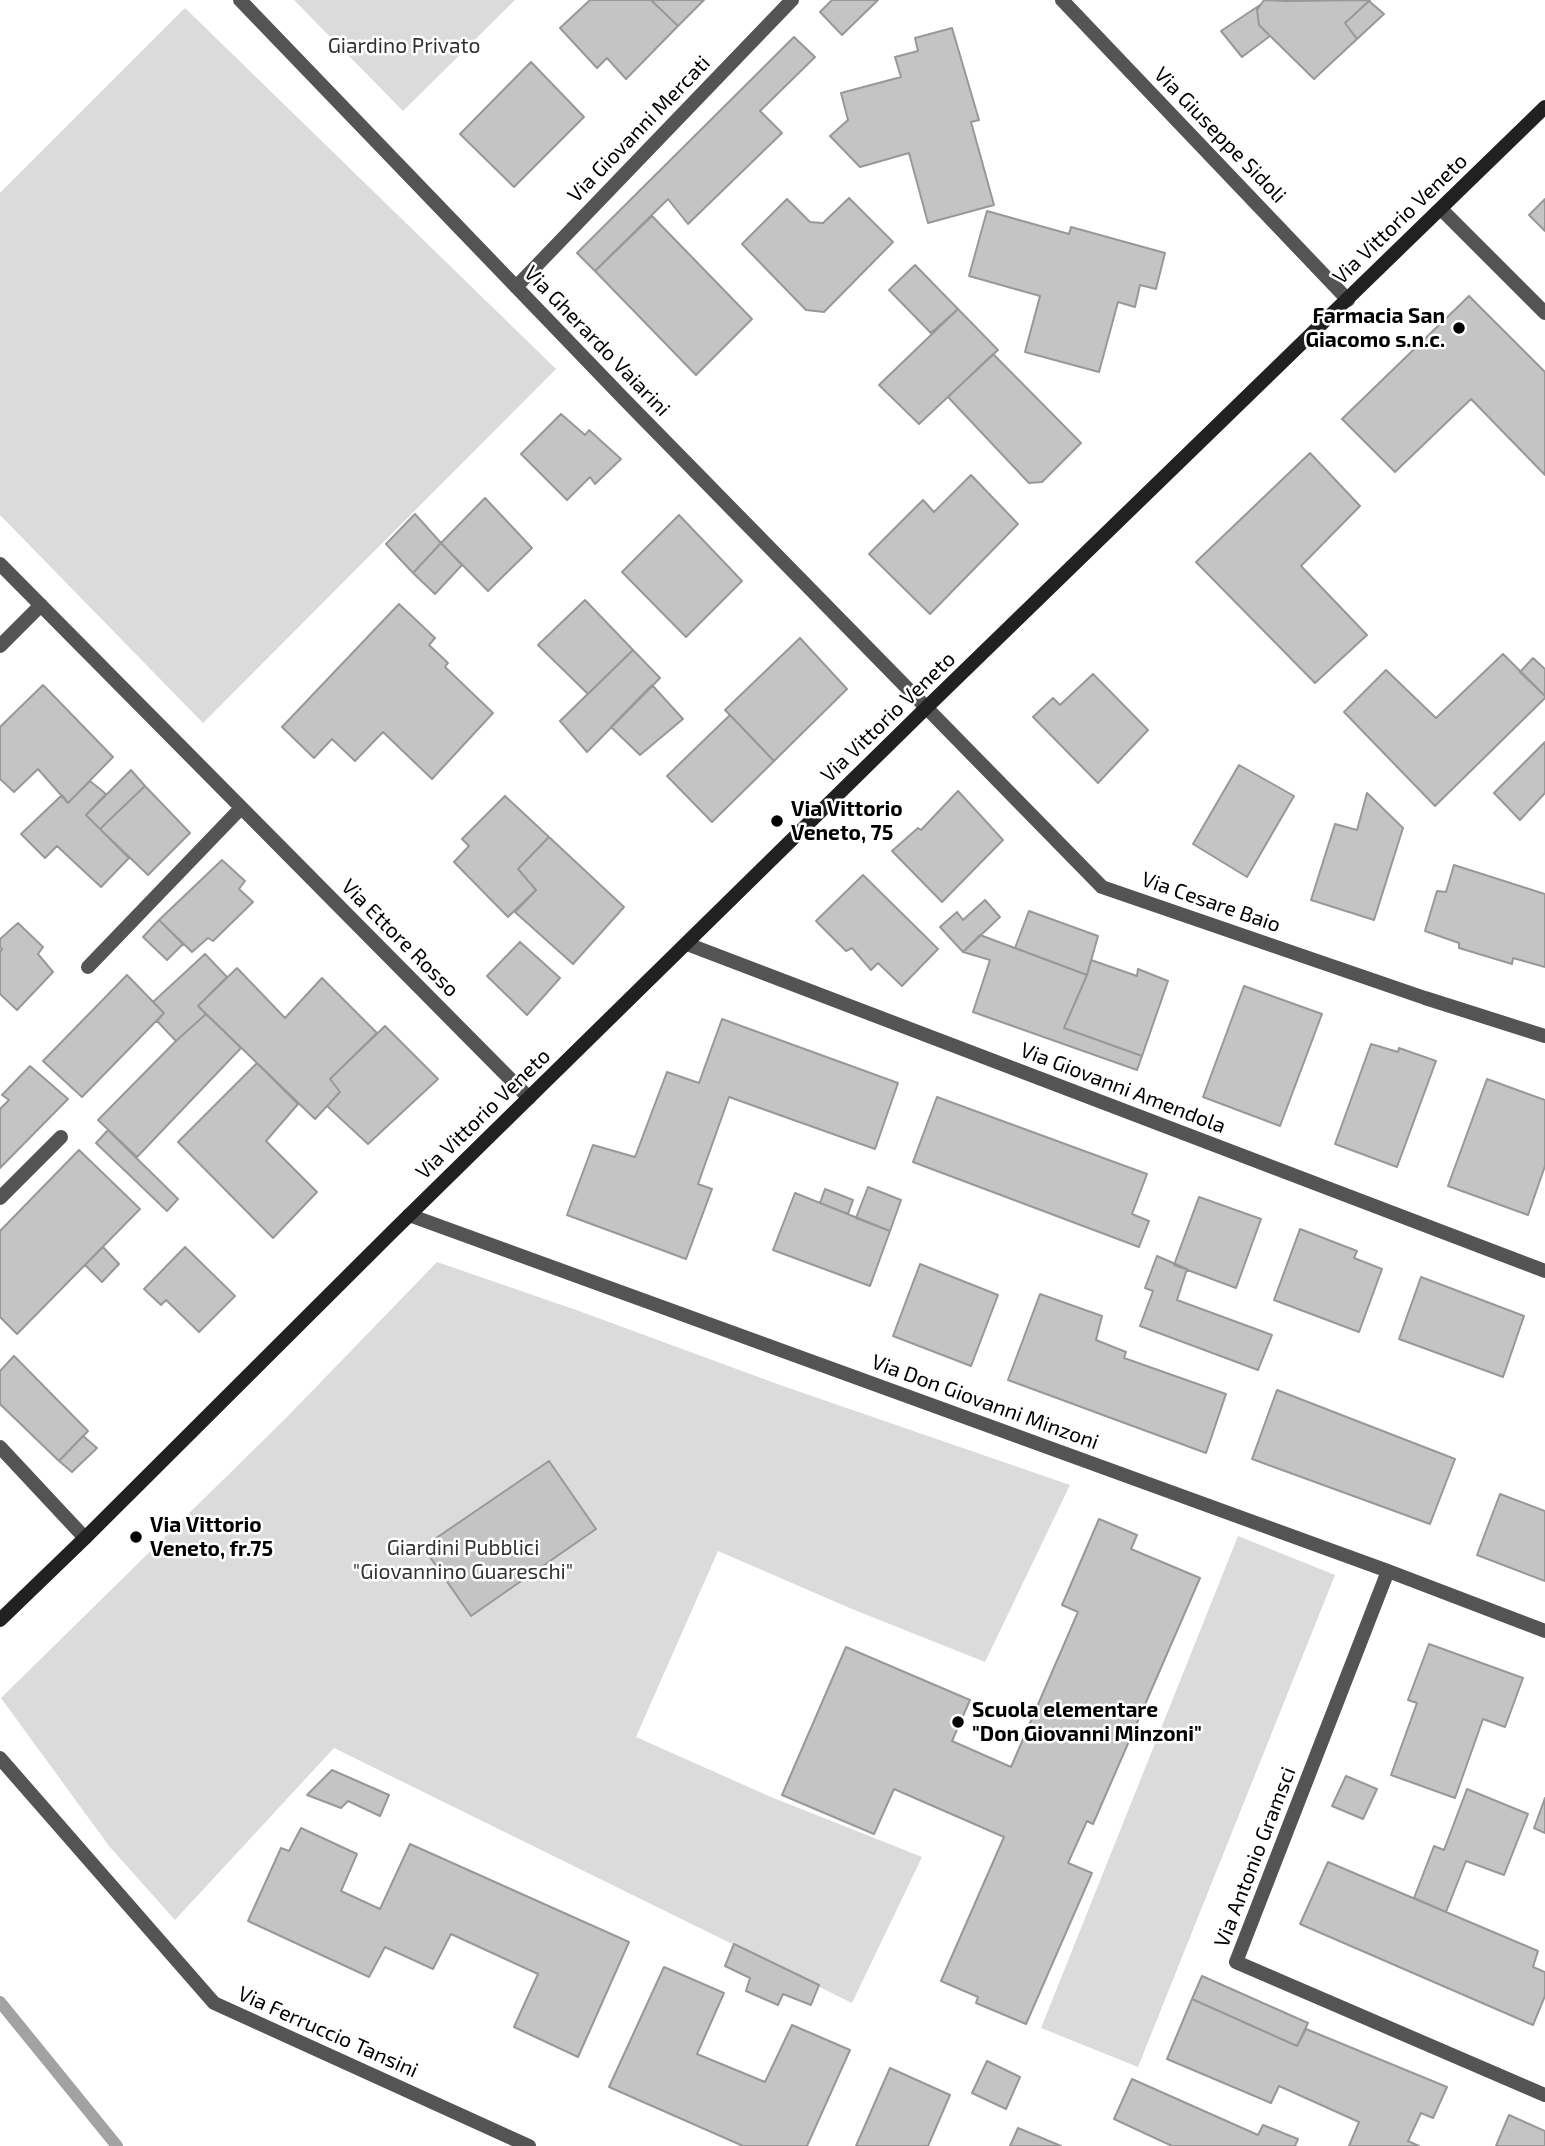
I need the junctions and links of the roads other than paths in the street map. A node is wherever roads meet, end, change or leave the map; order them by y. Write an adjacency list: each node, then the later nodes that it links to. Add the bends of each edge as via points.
1 (240, 0): 6 (street, Via Gherardo Vaiarini)
2 (792, 0): 6 (street, Via Giovanni Mercati)
3 (1062, 0): 7 (street, Via Giuseppe Sidoli)
4 (1545, 107): 5 (main road, Via Vittorio Veneto)
5 (1441, 209): 7 (main road, Via Vittorio Veneto); 8 (street)
6 (516, 287): 12 (street, Via Gherardo Vaiarini)
7 (1348, 300): 12 (main road, Via Vittorio Veneto)
8 (1545, 313)
9 (0, 564): 10 (street, Via Ettore Rosso)
10 (41, 605): 11 (street); 13 (street, Via Ettore Rosso)
11 (0, 646)
12 (927, 707): 14 (main road, Via Vittorio Veneto); 16 (street, Via Cesare Baio, via 1102,887)
13 (242, 808): 15 (street); 17 (street, Via Ettore Rosso)
14 (687, 944): 17 (main road, Via Vittorio Veneto); 21 (street, Via Giovanni Amendola)
15 (88, 967)
16 (1545, 1036)
17 (529, 1098): 20 (main road, Via Vittorio Veneto)
18 (61, 1137): 19 (street)
19 (0, 1198)
20 (409, 1216): 23 (main road, Via Vittorio Veneto); 24 (street, Via Don Giovanni Minzoni)
21 (1545, 1271)
22 (0, 1447): 23 (street)
23 (85, 1538): 25 (main road, Via Vittorio Veneto)
24 (1388, 1571): 26 (street, Via Don Giovanni Minzoni); 28 (street, Via Antonio Gramsci, via 1236,1962)
25 (0, 1620)
26 (1545, 1631)
27 (0, 1758): 29 (street, Via Ferruccio Tansini, via 215,2003)
28 (1545, 2095)
29 (529, 2146)

